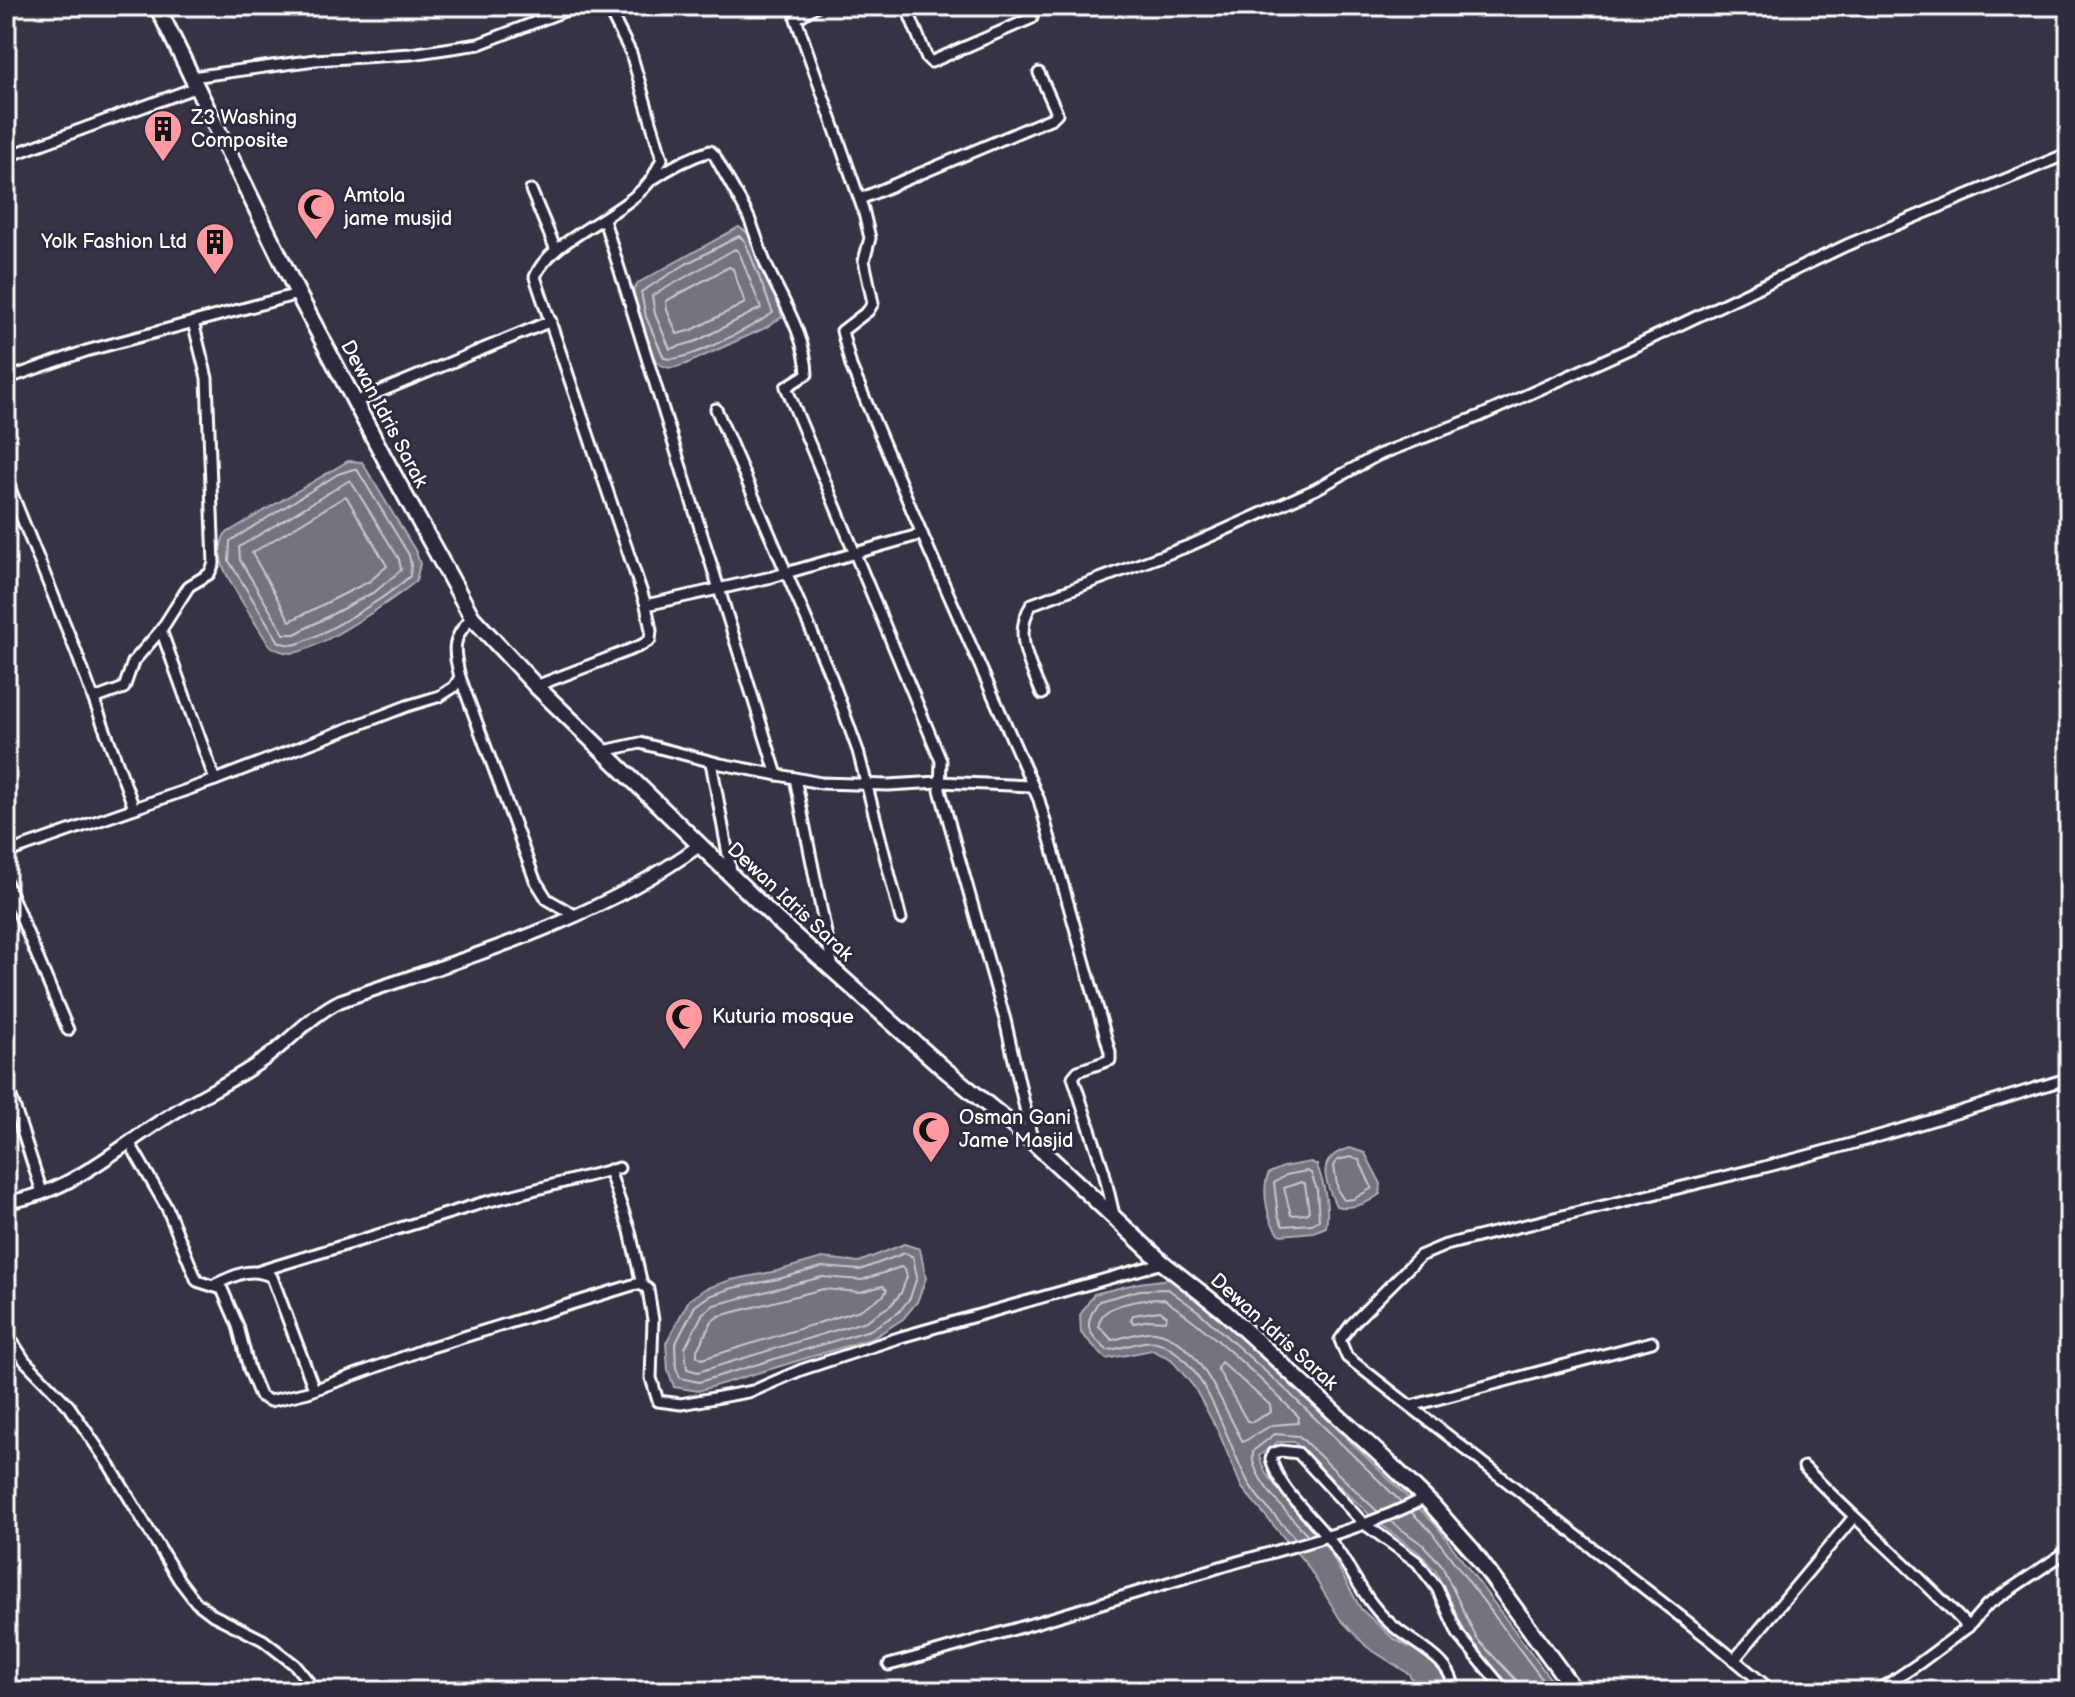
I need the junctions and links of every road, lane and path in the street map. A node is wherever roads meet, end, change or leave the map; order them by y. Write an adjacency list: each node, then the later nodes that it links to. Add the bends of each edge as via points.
1 (157, 6): 10 (main road, Dewan Idris Sarak)
2 (577, 6): 10 (street, via 479,44 315,60)
3 (607, 6): 13 (street, via 631,53)
4 (791, 6): 8 (street)
5 (816, 6): 8 (street)
6 (906, 6): 7 (street, via 931,62)
7 (1032, 18)
8 (796, 19): 17 (street)
9 (1039, 73): 17 (street, via 1054,102 1057,113 1052,118)
10 (195, 82): 12 (street); 20 (main road, Dewan Idris Sarak)
11 (2069, 153): 36 (street, via 1847,245 1480,416 1378,455 1191,545 1032,604 1023,617 1022,633)
12 (6, 157)
13 (662, 159): 14 (street); 15 (street)
14 (672, 166): 15 (street); 28 (street, via 710,151 749,217 804,353 807,374 786,387 790,401)
15 (650, 181): 18 (street)
16 (531, 190): 19 (street)
17 (860, 199): 27 (street, via 870,238 864,261 873,303 842,331 851,366)
18 (604, 220): 19 (street); 30 (street)
19 (556, 250): 21 (street, via 539,265 535,277)
20 (298, 294): 22 (street); 24 (main road, Dewan Idris Sarak)
21 (551, 321): 24 (street); 31 (street)
22 (193, 322): 23 (street); 33 (street, via 207,378 214,564 209,574 189,586)
23 (6, 379)
24 (355, 402): 32 (main road, Dewan Idris Sarak)
25 (716, 409): 29 (street)
26 (6, 479): 37 (street)
27 (922, 534): 28 (street); 45 (street)
28 (856, 555): 29 (street); 43 (street, via 941,761)
29 (786, 573): 30 (street); 44 (street, via 832,679)
30 (720, 588): 31 (street); 40 (street)
31 (646, 605): 35 (street, via 650,640)
32 (472, 617): 34 (street, via 459,631 453,651); 35 (main road, Dewan Idris Sarak)
33 (161, 630): 37 (street, via 133,662 124,688); 42 (street)
34 (460, 677): 42 (street, via 440,696); 51 (street, via 535,880 547,899)
35 (536, 686): 38 (main road, Dewan Idris Sarak)
36 (1042, 694)
37 (94, 699): 46 (street)
38 (604, 751): 39 (street, via 640,743); 47 (main road, Dewan Idris Sarak)
39 (711, 762): 40 (street); 49 (street)
40 (777, 775): 41 (street)
41 (795, 778): 44 (street); 53 (street)
42 (215, 780): 46 (street)
43 (939, 782): 44 (street); 45 (street); 58 (street)
44 (867, 785): 52 (street)
45 (1032, 786): 61 (street, via 1110,1052 1110,1060 1073,1077)
46 (134, 808): 48 (street)
47 (700, 845): 49 (main road, Dewan Idris Sarak); 51 (street)
48 (6, 853)
49 (732, 876): 53 (main road, Dewan Idris Sarak)
50 (6, 882): 54 (street)
51 (576, 916): 57 (street, via 320,1011 263,1060)
52 (901, 919)
53 (833, 971): 58 (main road, Dewan Idris Sarak)
54 (68, 1030)
55 (2069, 1078): 69 (street, via 1853,1143 1446,1245 1420,1256 1340,1340 1347,1357)
56 (6, 1081): 59 (street)
57 (129, 1142): 59 (street); 64 (street, via 167,1208 197,1281)
58 (1033, 1142): 61 (main road, Dewan Idris Sarak)
59 (42, 1192): 60 (street)
60 (6, 1202)
61 (1115, 1218): 62 (main road, Dewan Idris Sarak)
62 (1163, 1263): 65 (street, via 901,1337 753,1391 681,1404 658,1401 651,1378 653,1320 648,1289); 71 (main road, Dewan Idris Sarak, via 1223,1310)
63 (260, 1271): 64 (street); 65 (street, via 614,1169); 68 (street, via 272,1277)
64 (214, 1285): 68 (street, via 222,1289 238,1326 260,1396 270,1401)
65 (642, 1285): 68 (street, via 428,1348)
66 (6, 1332): 79 (street, via 25,1361 69,1406 196,1602 263,1640 295,1665)
67 (1652, 1342): 69 (street)
68 (314, 1389)
69 (1411, 1406): 77 (street)
70 (1804, 1467): 72 (street)
71 (1425, 1498): 73 (street); 82 (main road, Dewan Idris Sarak, via 1507,1596)
72 (1853, 1518): 76 (street); 77 (street)
73 (1363, 1523): 74 (street); 74 (street, via 1298,1453 1273,1453 1281,1482); 81 (street, via 1417,1562 1437,1588 1458,1634)
74 (1327, 1536): 78 (street); 80 (street, via 1377,1613 1436,1658 1449,1672)
75 (2069, 1550): 76 (street, via 1987,1605)
76 (1968, 1627): 84 (street)
77 (1734, 1660): 83 (street)
78 (889, 1665)
79 (316, 1691)
80 (1454, 1691)
81 (1505, 1691)
82 (1575, 1691)
83 (1772, 1691)
84 (1878, 1691)

